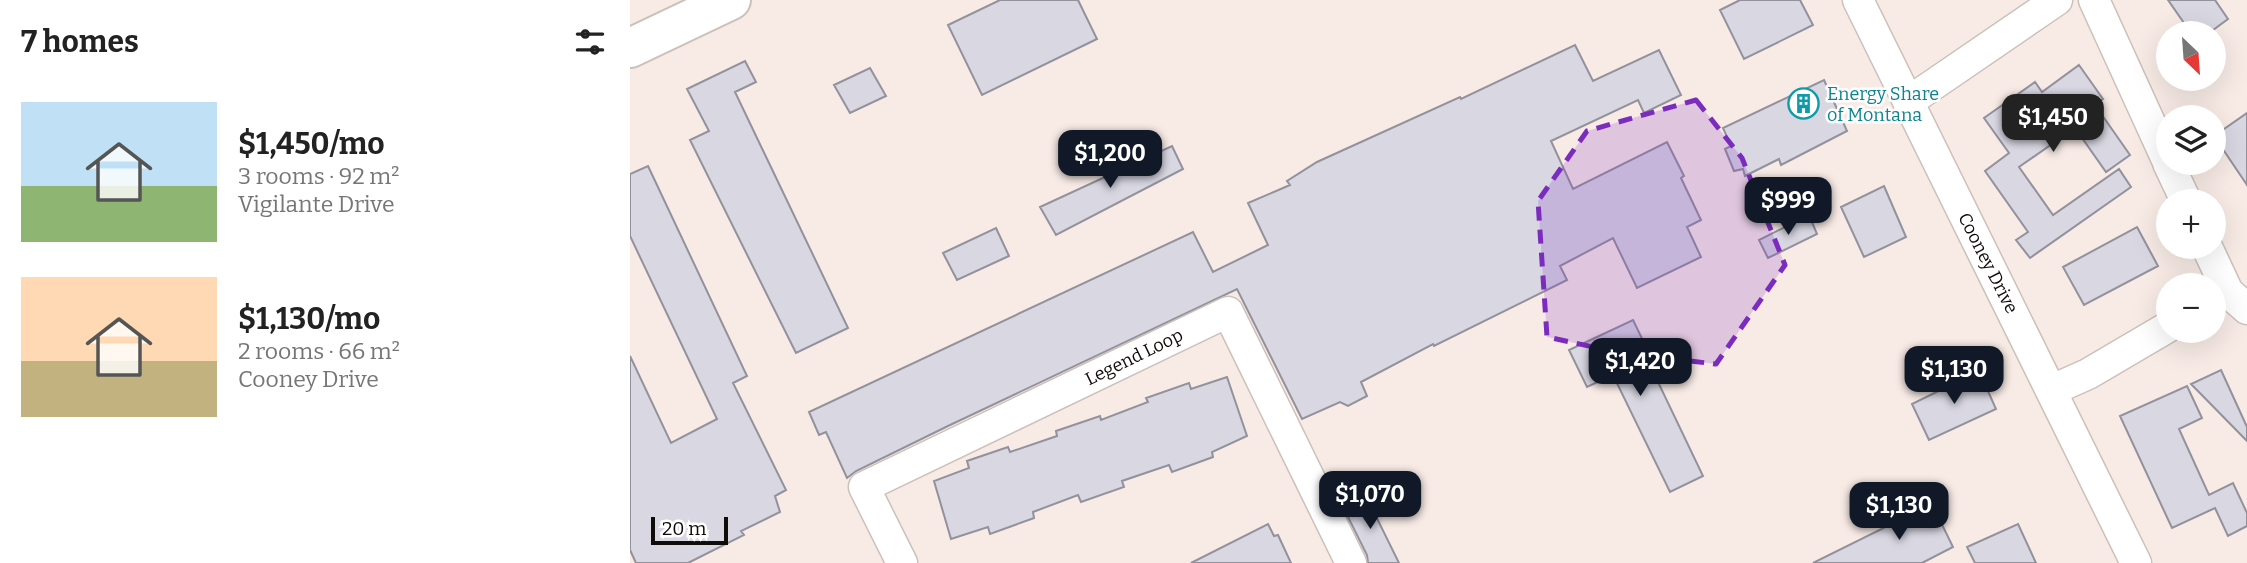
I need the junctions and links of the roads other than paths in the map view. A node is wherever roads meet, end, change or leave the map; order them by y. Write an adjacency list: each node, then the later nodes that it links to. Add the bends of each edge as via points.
1 (731, 0): 5 (main road)
2 (1858, 0): 6 (street, Cooney Drive)
3 (2057, 0): 6 (street)
4 (2094, 0): 7 (street)
5 (630, 48)
6 (1908, 102): 11 (street, Cooney Drive)
7 (2156, 136)
8 (2214, 259): 9 (street)
9 (2234, 295)
10 (2156, 334): 11 (street)
11 (2052, 390): 14 (street, Cooney Drive)
12 (902, 563): 13 (street, Legend Loop, via 864,487 1228,312)
13 (1351, 563)
14 (2136, 563)

